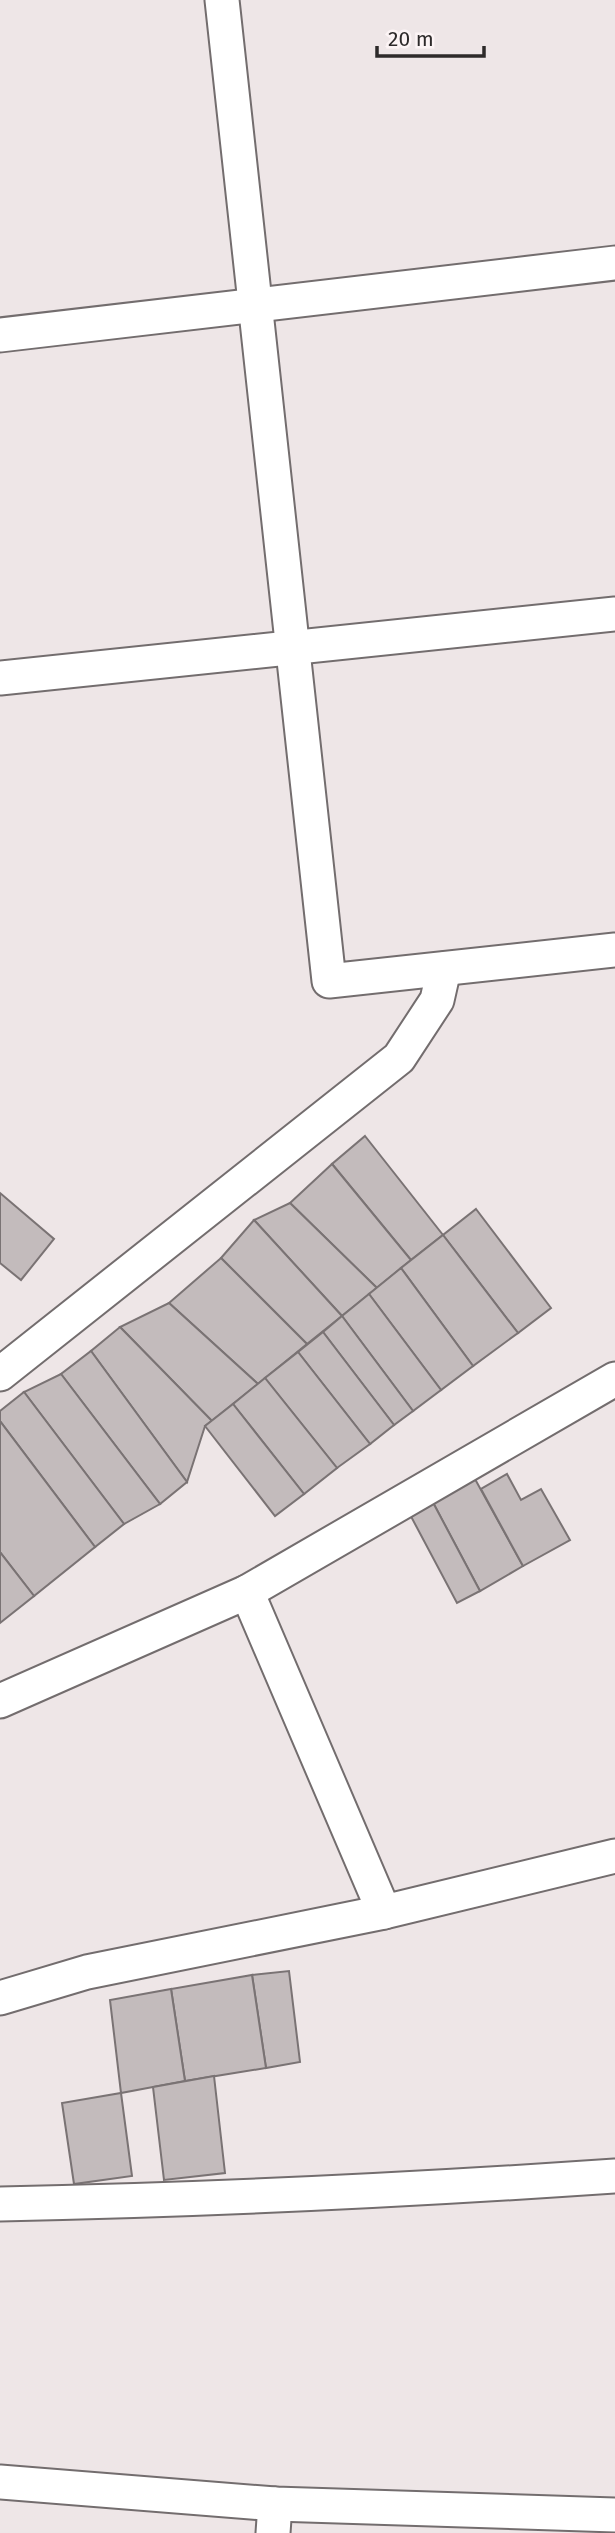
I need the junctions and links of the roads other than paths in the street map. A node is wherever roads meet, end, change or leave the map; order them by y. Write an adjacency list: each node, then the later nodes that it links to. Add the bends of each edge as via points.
1 (222, 0): 3 (street)
2 (615, 262): 3 (street)
3 (256, 305): 4 (street); 6 (street)
4 (0, 335)
5 (615, 614): 6 (street)
6 (294, 647): 7 (street); 9 (street, via 329,981)
7 (0, 678)
8 (615, 950): 9 (street)
9 (444, 969): 10 (street, via 437,1000 399,1058)
10 (0, 1374)
11 (615, 1379): 12 (street)
12 (247, 1592): 13 (street); 15 (street)
13 (0, 1701)
14 (615, 1856): 15 (street)
15 (384, 1912): 16 (street, via 87,1972)
16 (0, 1998)
17 (615, 2176): 18 (street, via 198,2200)
18 (0, 2204)
19 (0, 2482): 21 (street)
20 (615, 2515): 22 (street)
21 (274, 2519): 22 (street)
22 (570, 2523)

